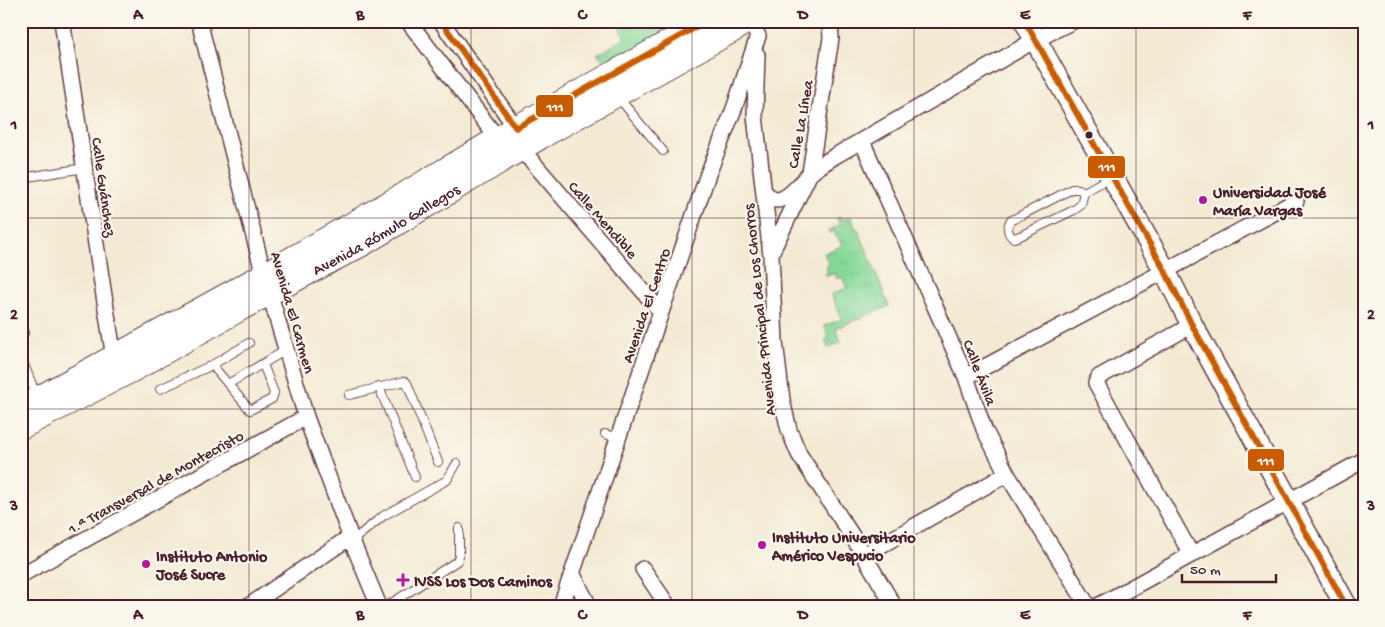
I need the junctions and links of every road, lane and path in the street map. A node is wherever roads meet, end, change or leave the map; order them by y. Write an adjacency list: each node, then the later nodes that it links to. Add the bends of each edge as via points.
1 (62, 21): 18 (street, Calle Guánchez)
2 (199, 21): 27 (street, Avenida El Carmen)
3 (408, 21): 15 (street)
4 (441, 21): 15 (street)
5 (706, 21): 15 (main road, Avenida Rómulo Gallegos)
6 (830, 21): 19 (street, Calle La Línea, via 831,38)
7 (1026, 21): 10 (main road)
8 (1073, 21): 10 (street)
9 (749, 25): 11 (street, Avenida Principal de Los Chorros); 12 (main road, Avenida Rómulo Gallegos)
10 (1035, 40): 16 (street); 20 (main road)
11 (749, 85): 13 (street, Avenida El Centro); 14 (street, Avenida Principal de Los Chorros)
12 (616, 95): 15 (main road, Avenida Rómulo Gallegos); 17 (lane)
13 (734, 109): 14 (street, via 745,102 751,105); 28 (street, Avenida El Centro)
14 (755, 116): 22 (street, Avenida Principal de Los Chorros)
15 (511, 139): 27 (main road, Avenida Rómulo Gallegos, via 407,193); 28 (street, Calle Mendible)
16 (862, 140): 19 (street); 38 (street, Calle Ávila)
17 (663, 151)
18 (85, 168): 21 (lane); 35 (street, Calle Guánchez)
19 (810, 173): 22 (street, Avenida Principal de Los Chorros, via 783,198 777,200); 25 (street, Calle La Línea)
20 (1112, 177): 23 (lane); 26 (main road)
21 (21, 178)
22 (764, 192): 25 (street, Avenida Principal de Los Chorros)
23 (1084, 192): 23 (lane, via 1079,188 1072,189 1010,221 1008,232 1014,238 1074,210 1081,205)
24 (1296, 202): 26 (street)
25 (771, 255): 55 (street, Avenida Principal de Los Chorros, via 775,342 789,430 799,454)
26 (1165, 271): 29 (main road); 38 (street)
27 (267, 284): 33 (street, Avenida El Carmen); 35 (main road, Avenida Rómulo Gallegos); 45 (main road, Avenida Rómulo Gallegos, via 132,370)
28 (661, 312): 57 (street, Avenida El Centro, via 611,436)
29 (1192, 325): 51 (main road); 54 (street, via 1099,377 1096,383)
30 (21, 326): 31 (lane, via 24,333)
31 (21, 336)
32 (249, 343): 37 (lane)
33 (286, 350): 36 (lane); 44 (street, Avenida El Carmen)
34 (21, 357): 43 (lane)
35 (114, 357): 43 (main road, Avenida Rómulo Gallegos)
36 (263, 364): 39 (lane); 39 (lane, via 274,393 272,398 250,410)
37 (212, 365): 39 (lane); 41 (lane)
38 (966, 377): 49 (street, Calle Ávila, via 984,429)
39 (228, 384)
40 (379, 387): 42 (lane); 47 (lane, via 402,380 407,383); 50 (lane)
41 (160, 389)
42 (349, 395)
43 (30, 403)
44 (306, 417): 53 (street, Avenida El Carmen); 58 (street, 1.ª Transversal de Montecristo)
45 (21, 427)
46 (1364, 460): 51 (street)
47 (438, 462)
48 (457, 464): 53 (lane, via 446,480)
49 (1007, 474): 55 (street); 66 (street, Calle Ávila)
50 (415, 477)
51 (1288, 502): 54 (street); 68 (main road)
52 (459, 528): 61 (lane, via 457,561)
53 (351, 539): 59 (street); 60 (street, Avenida El Carmen)
54 (1191, 554): 67 (street)
55 (864, 555): 65 (street, Avenida Principal de Los Chorros)
56 (643, 569): 64 (street)
57 (572, 573): 62 (street, Avenida El Centro); 63 (street)
58 (21, 575)
59 (249, 606)
60 (379, 606)
61 (386, 606)
62 (561, 606)
63 (589, 606)
64 (668, 606)
65 (894, 606)
66 (1088, 606)
67 (1098, 606)
68 (1346, 606)

